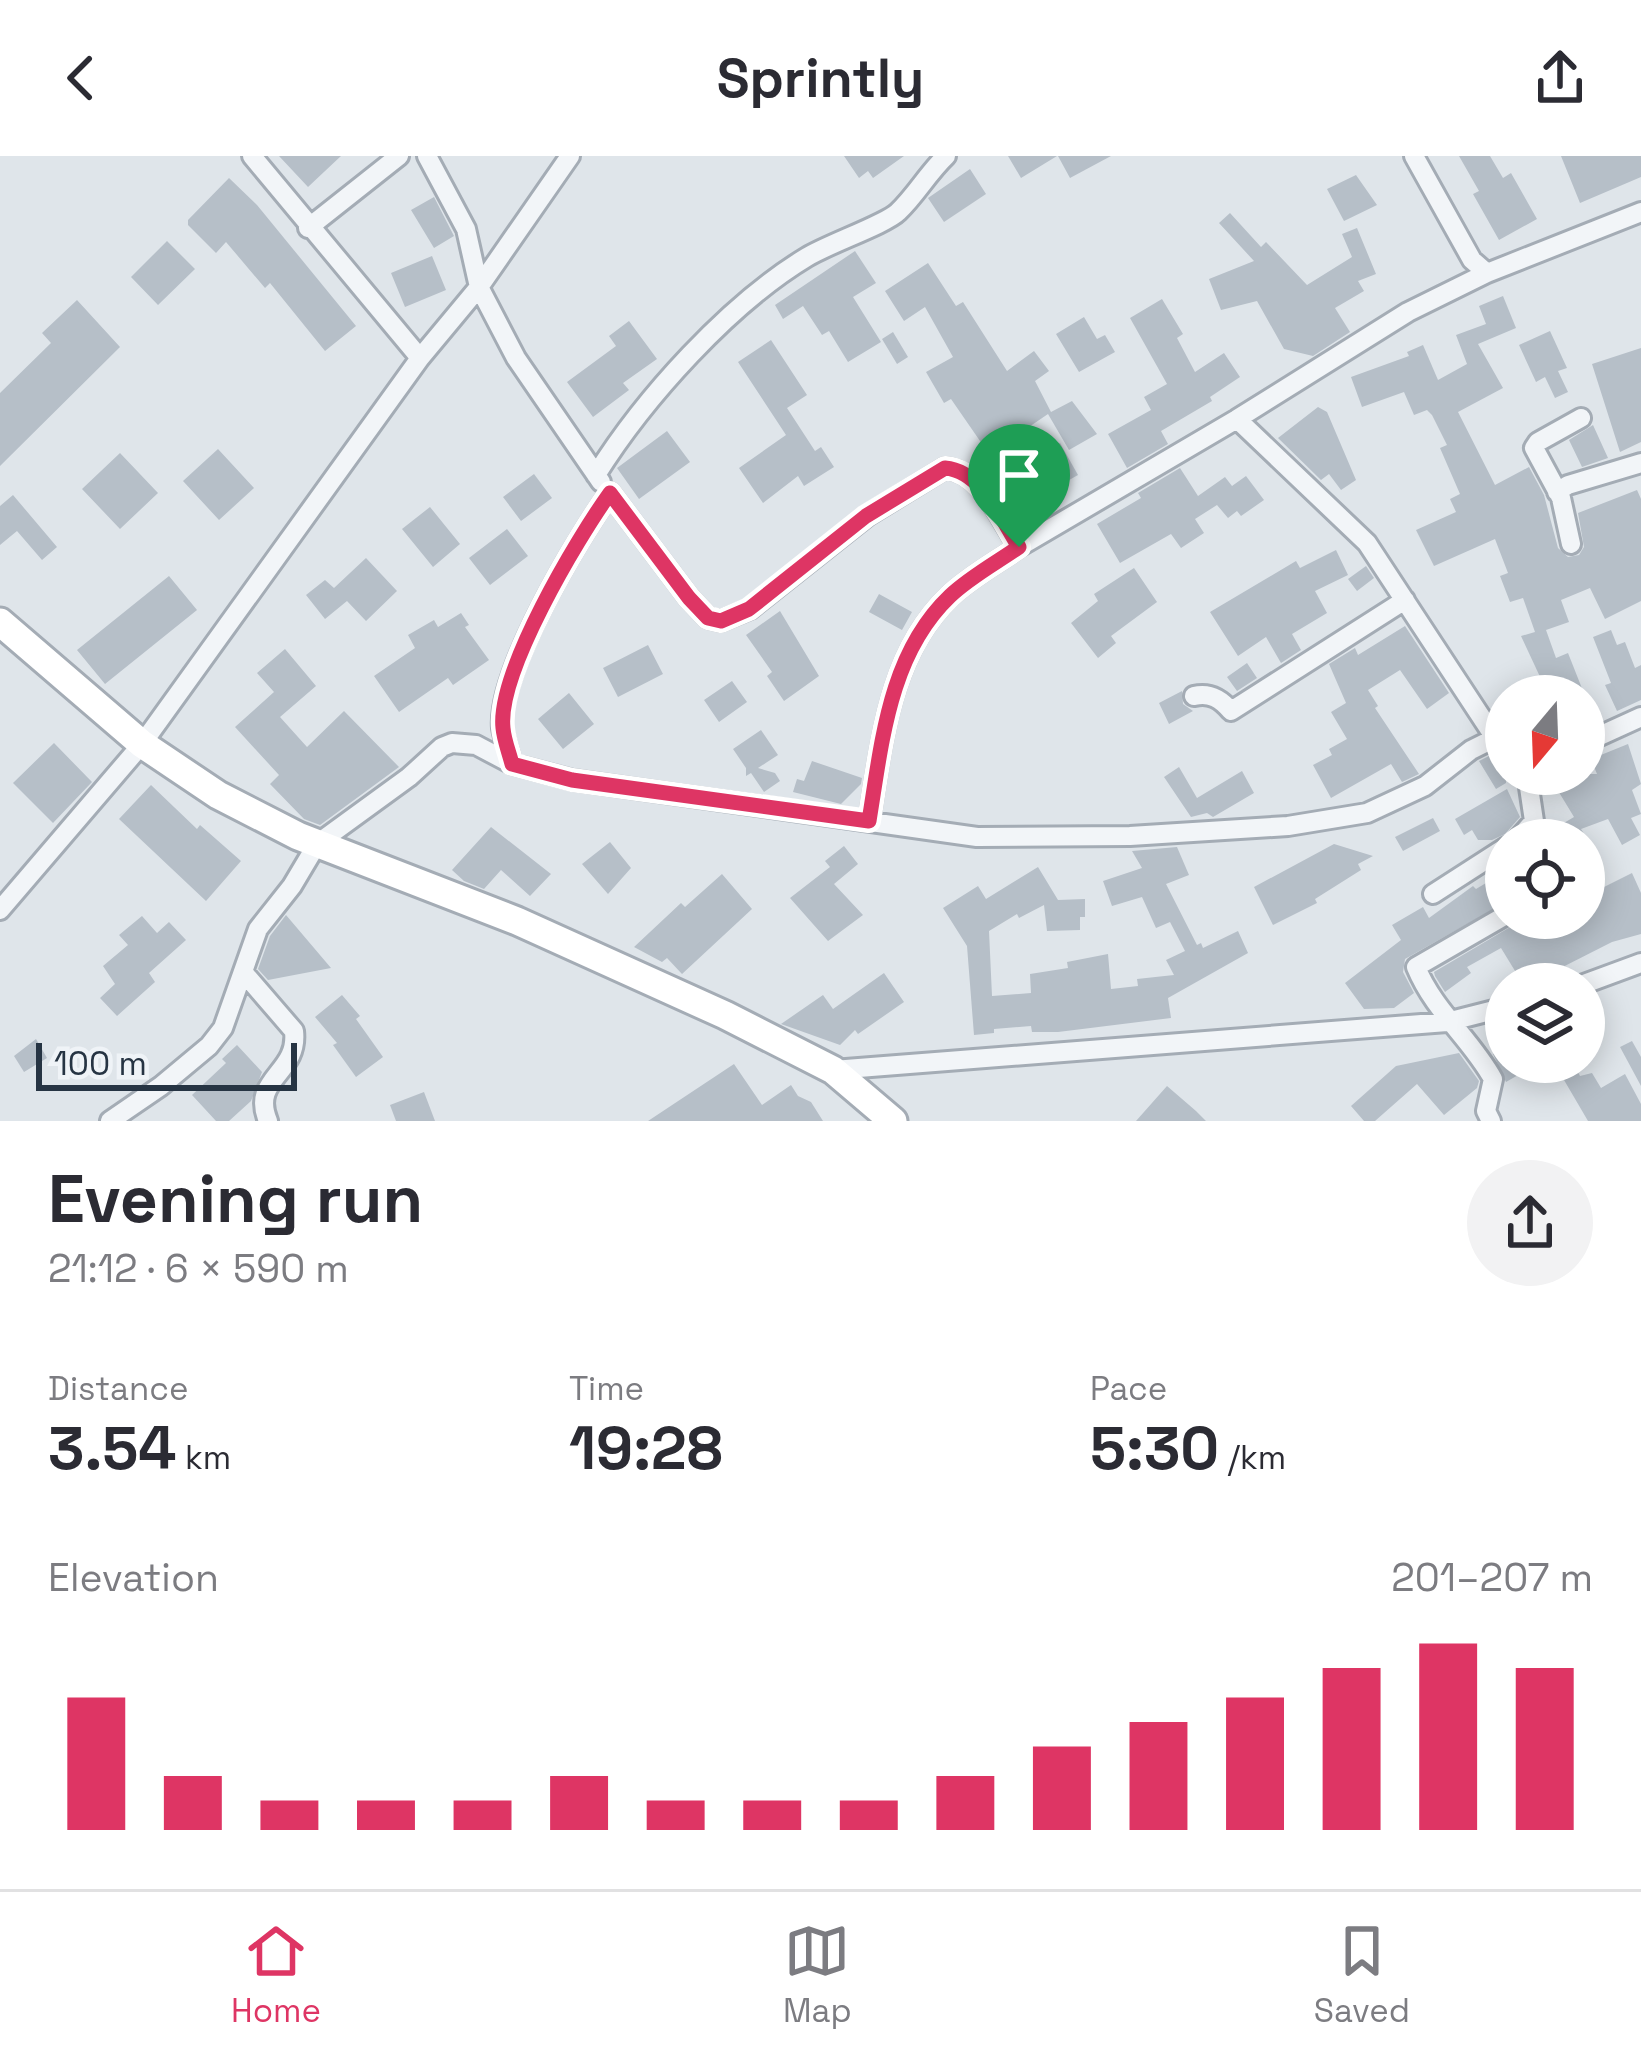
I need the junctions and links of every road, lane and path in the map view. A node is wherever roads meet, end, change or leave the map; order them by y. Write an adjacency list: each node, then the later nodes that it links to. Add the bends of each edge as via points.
1 (252, 156): 8 (street)
2 (399, 156): 8 (street)
3 (427, 156): 10 (street, via 466,229)
4 (570, 156): 10 (street)
5 (946, 156): 15 (street, via 896,216 804,258 746,304 672,374)
6 (1414, 156): 9 (street)
7 (1641, 212): 9 (street)
8 (308, 228): 11 (street)
9 (1486, 273): 13 (street)
10 (479, 287): 11 (street); 15 (street)
11 (420, 358): 26 (street)
12 (1581, 418): 16 (street, via 1534,448)
13 (1238, 419): 19 (street); 20 (street, via 1367,544)
14 (1641, 463): 16 (street)
15 (596, 476): 17 (street)
16 (1558, 492): 18 (street)
17 (610, 493): 19 (street, via 689,598 721,621 945,468 977,483); 28 (street, via 551,590 508,689 502,728)
18 (1571, 544)
19 (1019, 547): 29 (street, via 952,593 903,661)
20 (1406, 600): 22 (street, via 1231,711 1223,701); 23 (street)
21 (0, 622): 26 (street)
22 (1194, 696)
23 (1485, 717)
24 (1641, 717): 25 (street)
25 (1605, 733)
26 (142, 744): 30 (street, via 218,795); 33 (street)
27 (1485, 746): 29 (street, via 1394,803 1288,826 977,837)
28 (512, 764): 29 (street, via 572,780); 30 (street, via 476,745 452,743)
29 (869, 821)
30 (317, 844): 36 (street, via 259,929); 40 (street, via 623,967)
31 (1485, 861): 32 (street)
32 (1433, 894)
33 (0, 910)
34 (1485, 927): 39 (street, via 1418,964)
35 (1641, 963): 37 (street)
36 (244, 973): 41 (street, via 209,1046); 42 (street, via 294,1031 291,1059 264,1092)
37 (1605, 976)
38 (1485, 1012): 39 (street)
39 (1448, 1022): 40 (street); 44 (street, via 1492,1079)
40 (833, 1070): 43 (street)
41 (110, 1121)
42 (268, 1121)
43 (893, 1121)
44 (1491, 1121)

